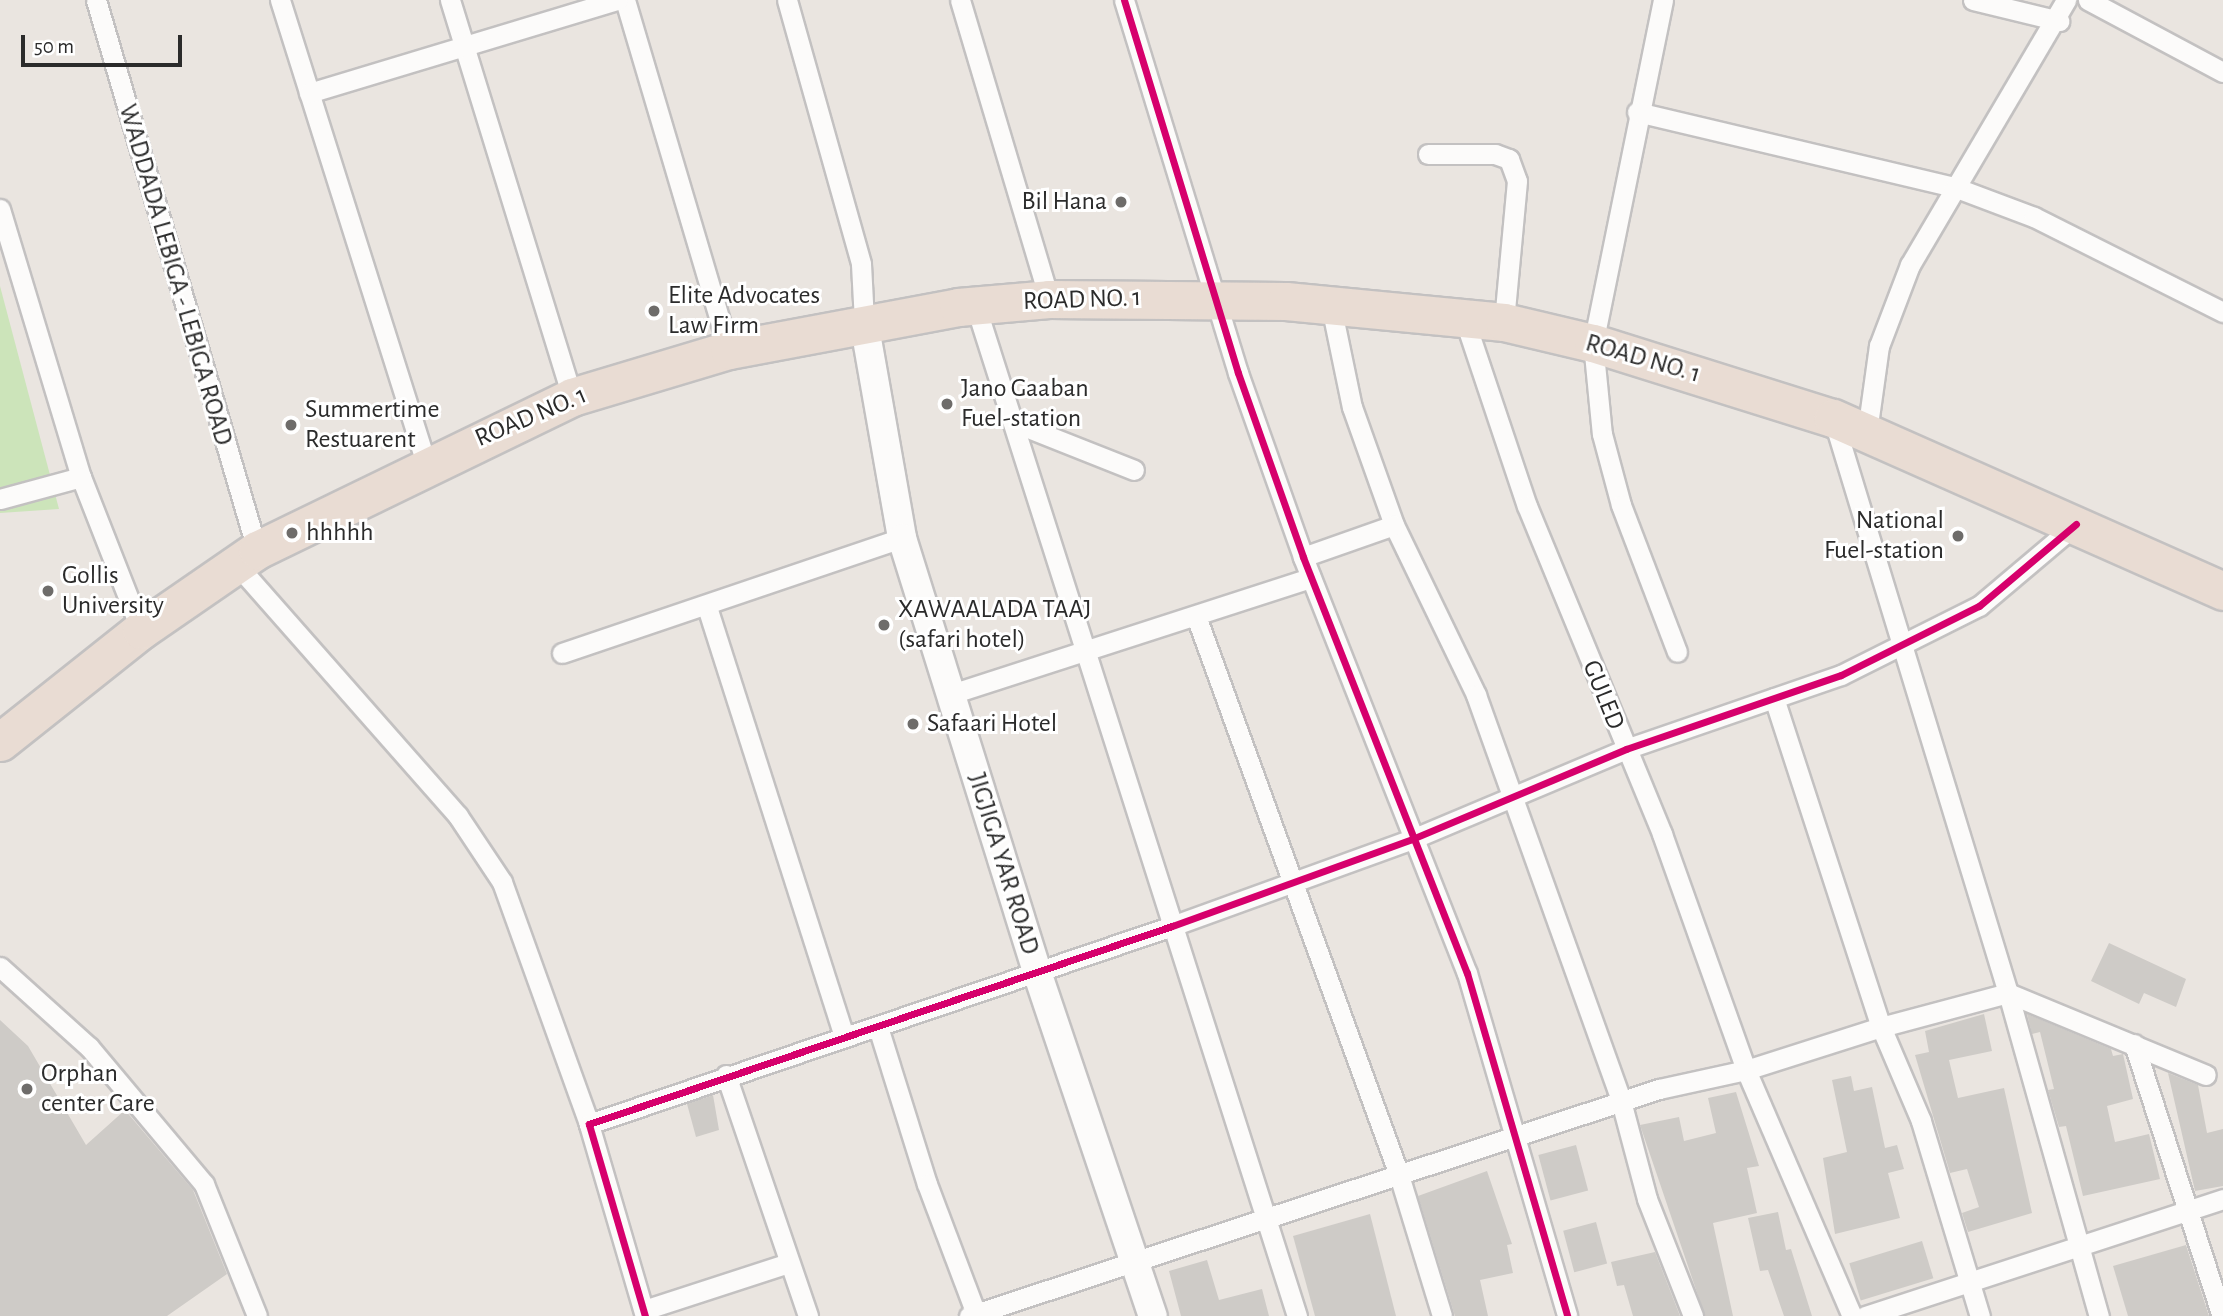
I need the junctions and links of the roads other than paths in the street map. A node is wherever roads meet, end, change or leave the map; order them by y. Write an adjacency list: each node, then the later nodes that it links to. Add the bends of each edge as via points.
1 (96, 0): 43 (street, WADDADA LEBIGA - LEBIGA ROAD)
2 (281, 0): 16 (street)
3 (450, 0): 14 (street)
4 (617, 0): 14 (street)
5 (625, 0): 30 (street)
6 (787, 0): 28 (street, via 861,264)
7 (960, 0): 22 (street)
8 (1124, 0): 21 (street)
9 (1664, 0): 17 (street)
10 (1973, 0): 13 (street)
11 (2066, 0): 13 (street)
12 (2088, 0): 15 (street)
13 (2059, 21): 19 (street)
14 (464, 46): 16 (street); 31 (street)
15 (2223, 72)
16 (309, 93): 35 (street)
17 (1637, 112): 19 (street); 29 (street)
18 (1428, 154): 27 (street, via 1495,153 1509,159 1517,181)
19 (1954, 187): 25 (street, via 2034,217); 34 (street, via 1910,265 1879,346)
20 (0, 209): 37 (street)
21 (1216, 297): 22 (highway, ROAD NO. 1); 24 (highway, ROAD NO. 1); 42 (street)
22 (1049, 299): 23 (highway, ROAD NO. 1)
23 (975, 304): 28 (highway, ROAD NO. 1); 33 (street)
24 (1331, 306): 26 (highway, ROAD NO. 1); 40 (street, via 1352,407)
25 (2223, 312)
26 (1464, 318): 27 (highway, ROAD NO. 1); 56 (street, GULED, via 1527,506)
27 (1504, 322): 29 (highway, ROAD NO. 1)
28 (864, 323): 30 (highway, ROAD NO. 1); 41 (street, JIGJIGA YAR ROAD)
29 (1592, 343): 32 (highway, ROAD NO. 1); 51 (street, via 1602,434 1621,505)
30 (729, 350): 31 (highway, ROAD NO. 1)
31 (572, 397): 35 (highway, ROAD NO. 1)
32 (1833, 418): 34 (highway, ROAD NO. 1); 49 (street)
33 (1013, 422): 36 (street); 50 (street)
34 (1867, 432): 39 (highway, ROAD NO. 1)
35 (426, 463): 43 (highway, ROAD NO. 1)
36 (1135, 470)
37 (81, 477): 38 (street); 48 (street)
38 (0, 499)
39 (2076, 524): 45 (highway, ROAD NO. 1); 49 (street, via 1979,607)
40 (1394, 525): 42 (street); 57 (street, via 1476,695)
41 (902, 538): 46 (street); 53 (street, JIGJIGA YAR ROAD)
42 (1303, 557): 44 (street)
43 (247, 558): 48 (highway, ROAD NO. 1); 72 (street, via 458,817 502,881)
44 (1311, 578): 47 (street); 58 (street)
45 (2223, 591)
46 (707, 607): 52 (street); 66 (street)
47 (1196, 616): 50 (street); 59 (street)
48 (141, 630): 55 (highway, ROAD NO. 1)
49 (1900, 649): 54 (street); 63 (street)
50 (1086, 651): 53 (street); 60 (street)
51 (1676, 652)
52 (562, 653)
53 (951, 694): 62 (street, JIGJIGA YAR ROAD)
54 (1774, 698): 56 (street); 65 (street)
55 (0, 742)
56 (1626, 749): 57 (street); 68 (street, GULED, via 1662,834)
57 (1513, 797): 58 (street); 71 (street)
58 (1412, 839): 59 (street); 73 (street, via 1467,972)
59 (1293, 880): 60 (street); 74 (street)
60 (1172, 926): 62 (street); 77 (street)
61 (0, 967): 84 (street, via 89,1047 204,1184)
62 (1036, 969): 64 (street); 79 (street, JIGJIGA YAR ROAD)
63 (2008, 993): 65 (street); 67 (street); 78 (street)
64 (878, 1027): 66 (street); 83 (street)
65 (1881, 1027): 68 (street); 81 (street, via 1921,1121)
66 (844, 1036): 69 (street)
67 (2134, 1044): 70 (street); 76 (street)
68 (1746, 1070): 71 (street); 91 (street, GULED)
69 (726, 1075): 72 (street); 80 (street)
70 (2206, 1075)
71 (1621, 1101): 73 (street); 90 (street, via 1647,1199)
72 (589, 1124): 82 (street)
73 (1518, 1139): 74 (street); 89 (street)
74 (1399, 1175): 77 (street); 88 (street)
75 (2223, 1199): 76 (street)
76 (2189, 1209): 78 (street); 95 (street)
77 (1266, 1220): 79 (street); 87 (street)
78 (2079, 1244): 81 (street); 94 (street)
79 (1134, 1261): 83 (street); 86 (street, JIGJIGA YAR ROAD)
80 (789, 1263): 82 (street); 85 (street)
81 (1970, 1283): 92 (street); 93 (street)
82 (645, 1313)
83 (974, 1315)
84 (257, 1316)
85 (808, 1316)
86 (1153, 1316)
87 (1297, 1316)
88 (1442, 1316)
89 (1567, 1316)
90 (1693, 1316)
91 (1852, 1316)
92 (1865, 1316)
93 (1980, 1316)
94 (2099, 1316)
95 (2222, 1316)

